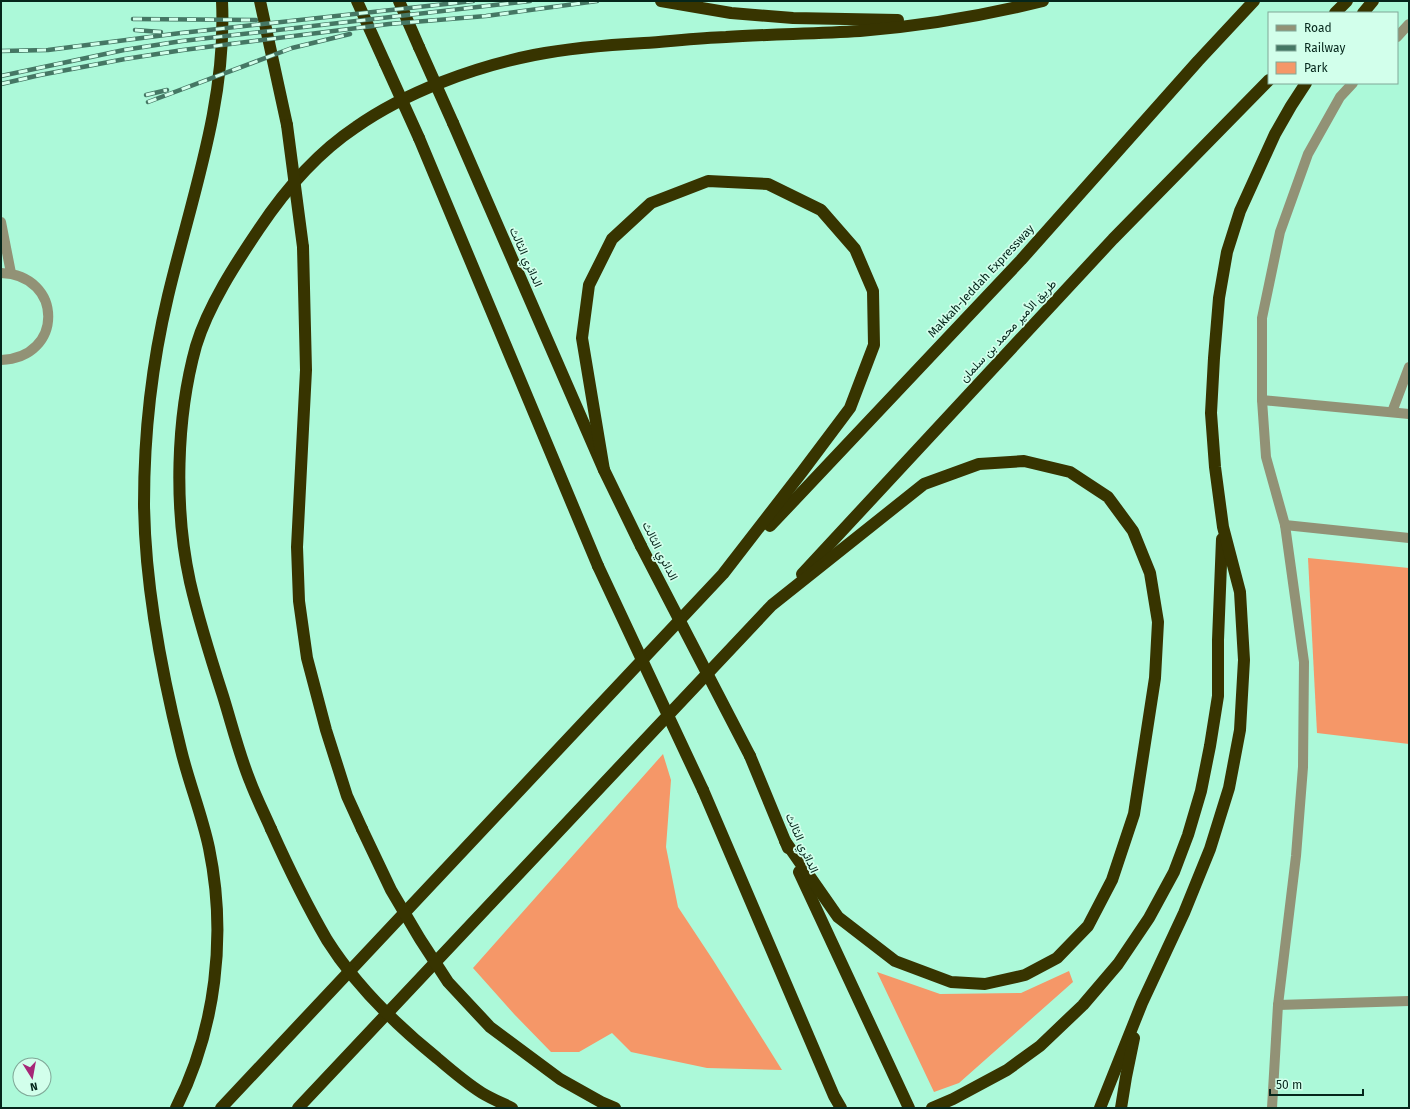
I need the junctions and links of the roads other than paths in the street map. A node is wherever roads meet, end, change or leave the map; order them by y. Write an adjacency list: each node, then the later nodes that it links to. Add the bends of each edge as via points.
1 (222, 1): 35 (highway, via 217,92 164,312 154,367 144,503 146,556 166,689 208,847 217,923 217,959 209,1012 201,1048)
2 (260, 1): 39 (highway, bridge, via 287,125 303,247 306,370 297,547 299,601 307,658 347,796 391,890 448,982 490,1027 560,1079)
3 (357, 1): 40 (highway, bridge, via 419,138 598,566 704,790)
4 (398, 1): 25 (highway, الدائري الثالث, bridge)
5 (661, 1): 12 (highway, via 731,13 793,18)
6 (1043, 1): 12 (highway)
7 (1254, 1): 29 (highway, Makkah-Jeddah Expressway, via 1021,260)
8 (1347, 1): 10 (highway)
9 (1373, 1): 11 (highway)
10 (1337, 12)
11 (1365, 12)
12 (947, 21): 38 (highway, bridge, via 860,30 724,37 556,51 528,56 458,76 382,110 352,129 322,154 270,212 244,251 226,280 197,344 187,390 180,444 179,487 183,536 190,580 213,665 249,779 303,897 328,941 351,973 375,1003 409,1035 482,1093)
13 (1409, 24): 14 (street)
14 (1398, 36)
15 (1268, 81): 30 (highway, طريق الأمير محمد بن سلمان, via 1113,239)
16 (1305, 84): 27 (highway, via 1274,134 1240,211 1228,252 1219,298 1211,413)
17 (1352, 84): 22 (street, via 1340,97 1308,154 1280,232 1262,318)
18 (1, 222): 19 (street)
19 (6, 273): 20 (street, via 25,278 37,287 45,299 49,314 44,335 30,353 16,359)
20 (1, 360)
21 (1409, 368): 23 (street)
22 (1262, 400): 23 (street); 26 (street, via 1266,457)
23 (1392, 412): 24 (street)
24 (1409, 414)
25 (604, 470): 29 (highway, via 582,338 589,285 612,239 651,203 708,181 768,184 821,210 855,249 873,291 874,345 850,408); 31 (highway, الدائري الثالث, bridge, via 750,756)
26 (1285, 525): 28 (street); 34 (street, via 1304,662 1303,767 1296,856)
27 (1223, 528): 33 (highway, via 1240,592 1244,660 1240,730 1229,788 1210,849 1184,913); 42 (highway, via 1218,696 1201,791 1174,872 1149,918 1118,964 1084,1006 1040,1046 1007,1070)
28 (1409, 538)
29 (723, 574): 36 (highway)
30 (772, 605): 31 (highway, via 924,484 979,464 1024,461 1070,472 1108,497 1133,531 1150,573 1158,622 1155,678 1134,814 1112,880 1088,926 1057,958 1025,975 985,984 951,982 895,961 838,917); 37 (highway)
31 (785, 841): 41 (highway, الدائري الثالث)
32 (1409, 1001): 34 (street)
33 (1142, 1003): 43 (highway); 44 (highway)
34 (1278, 1005): 45 (street)
35 (176, 1108)
36 (221, 1108)
37 (298, 1108)
38 (512, 1108)
39 (615, 1108)
40 (841, 1108)
41 (909, 1108)
42 (932, 1108)
43 (1100, 1108)
44 (1121, 1108)
45 (1272, 1108)

